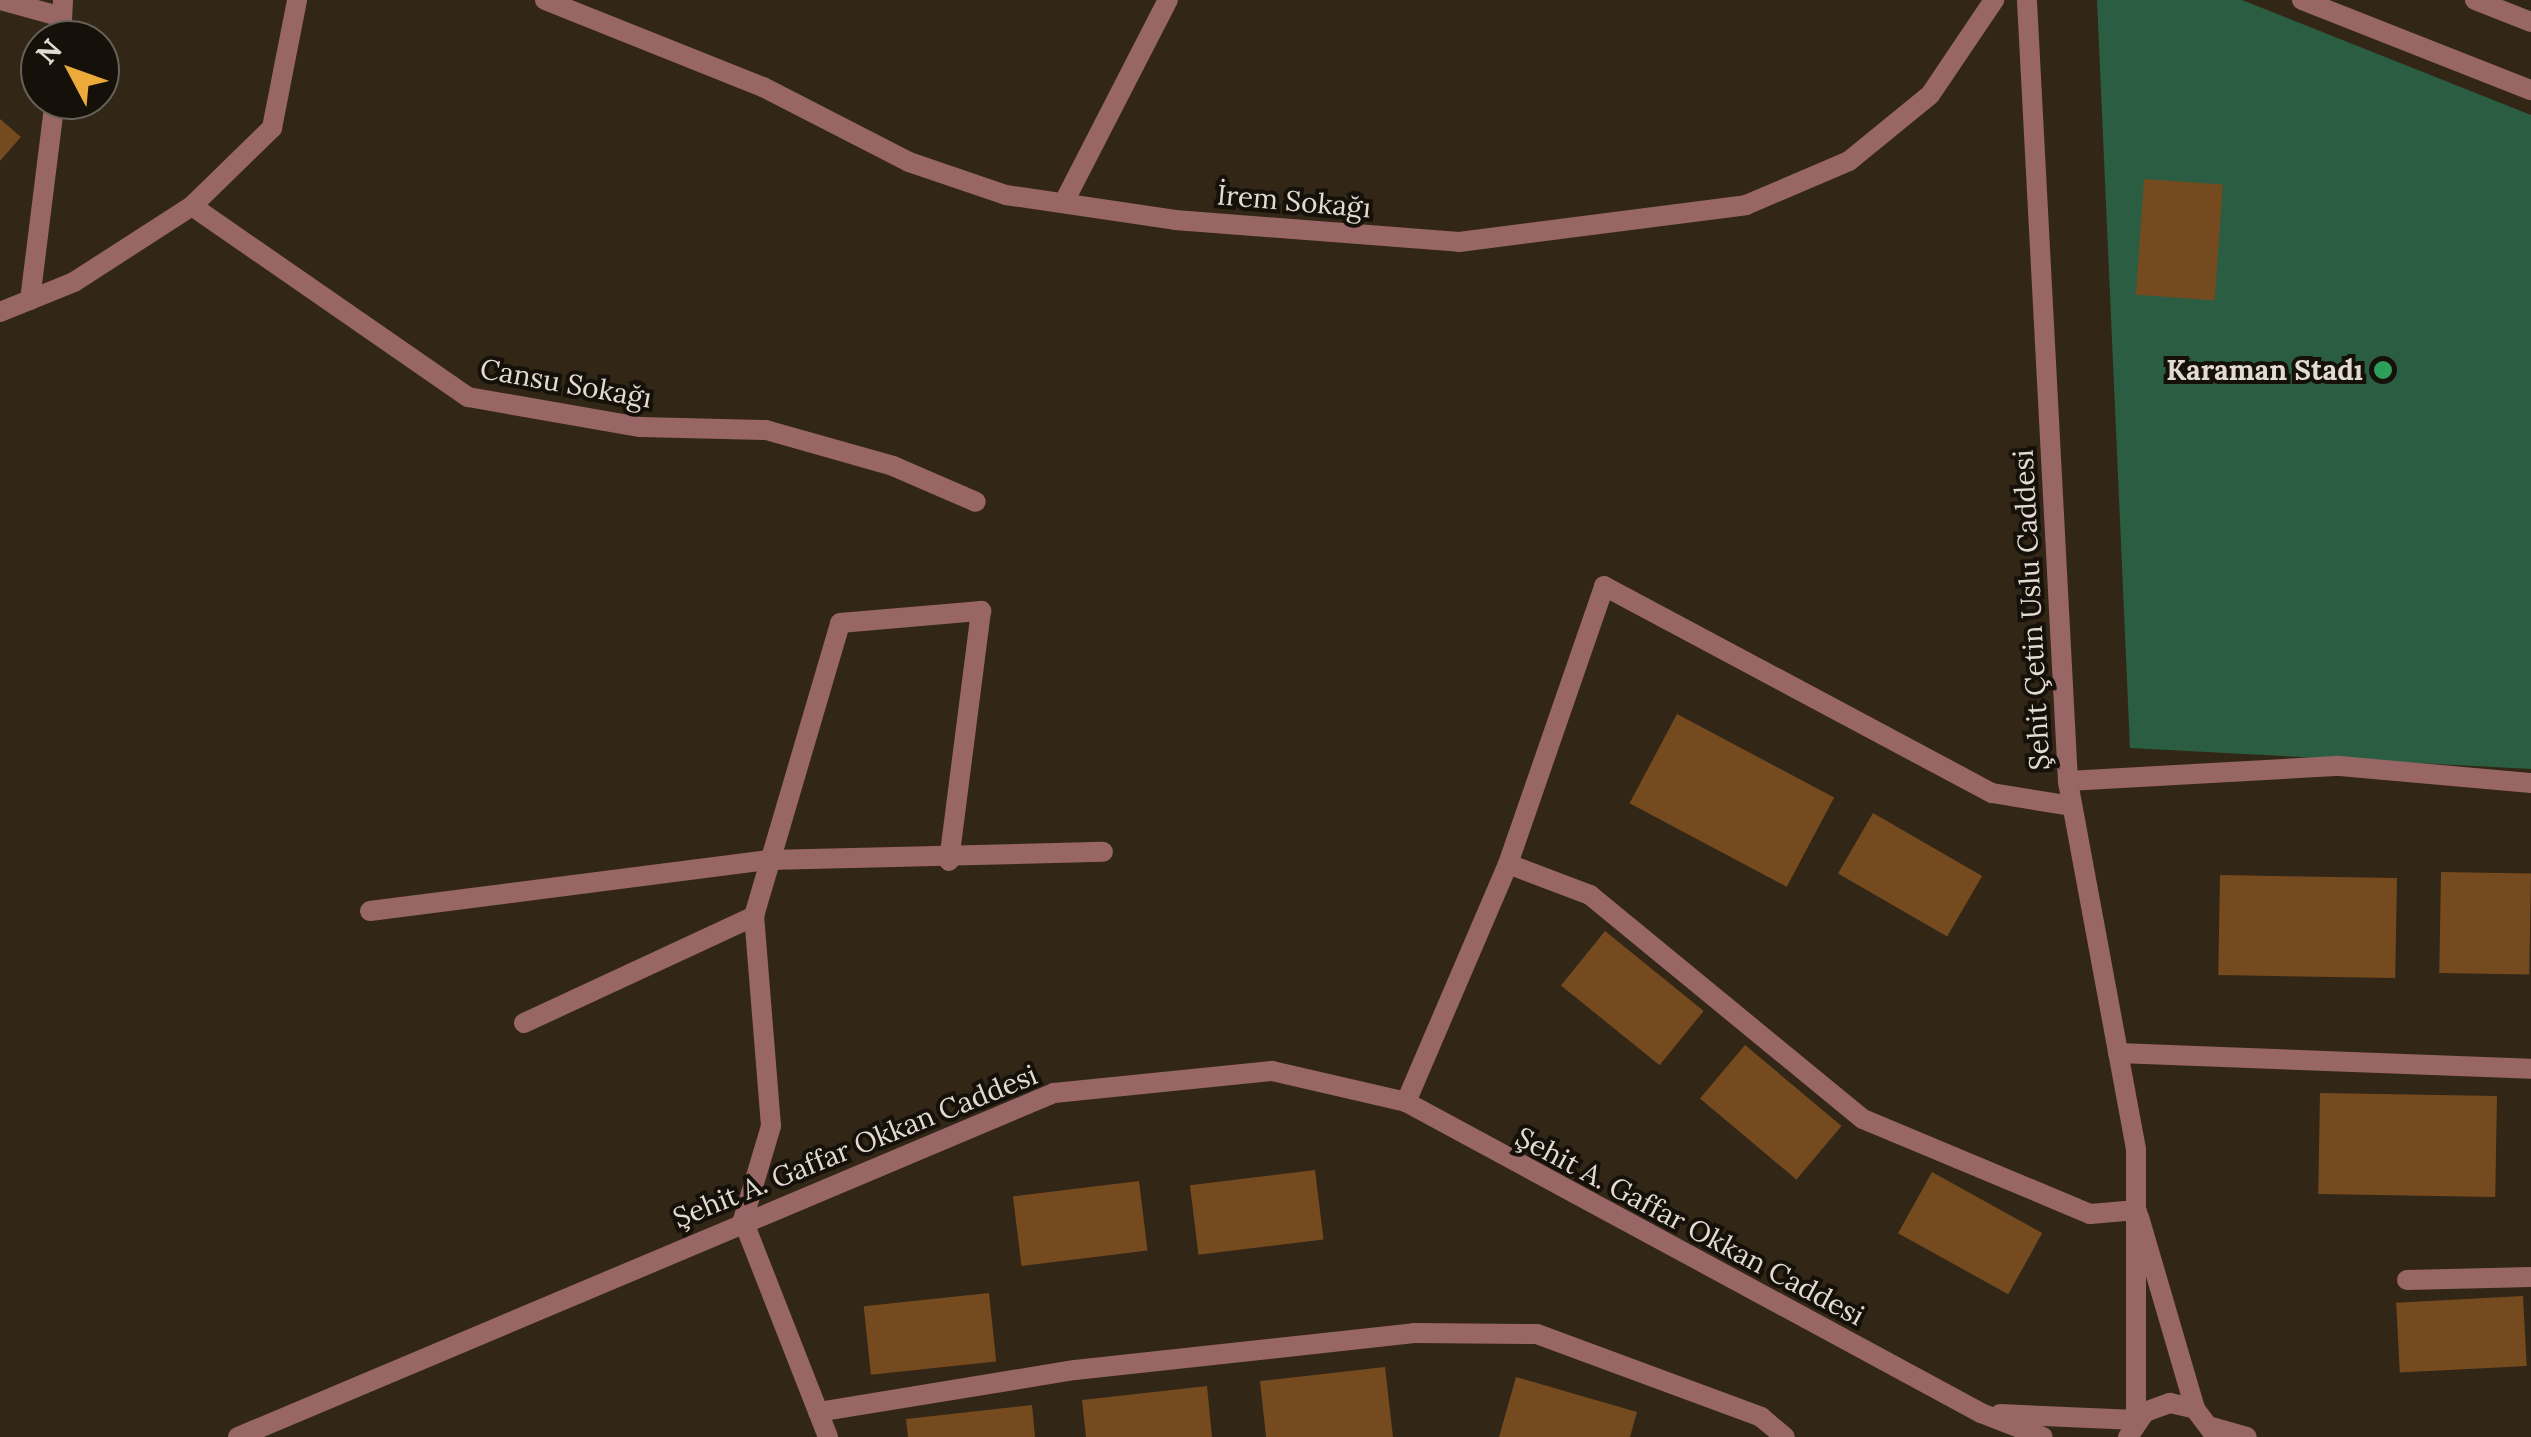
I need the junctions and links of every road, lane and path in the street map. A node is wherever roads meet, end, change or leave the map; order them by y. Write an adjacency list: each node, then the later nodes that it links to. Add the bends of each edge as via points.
1 (0, 0): 9 (street)
2 (298, 0): 14 (street, via 272,128)
3 (545, 0): 13 (street, İrem Sokağı, via 763,87 908,162 1006,195)
4 (1168, 0): 13 (street)
5 (1994, 0): 13 (street, İrem Sokağı, via 1930,95 1849,161 1746,205 1460,242)
6 (2028, 0): 18 (street, Şehit Çetin Uslu Caddesi)
7 (2302, 0): 11 (street)
8 (2475, 0): 10 (street)
9 (63, 9)
10 (2531, 22)
11 (2531, 90)
12 (53, 120): 15 (street)
13 (1064, 202)
14 (192, 206): 15 (street); 17 (street, Cansu Sokağı, via 468,397 640,427 766,430 892,466)
15 (30, 300): 16 (street)
16 (0, 312)
17 (976, 502)
18 (2068, 781): 19 (street, via 2340,766); 20 (street, Şehit Çetin Uslu Caddesi)
19 (2531, 782)
20 (2071, 806): 24 (street, via 1992,792 1604,586); 28 (street, Şehit Çetin Uslu Caddesi)
21 (1103, 852): 23 (street)
22 (768, 860): 23 (street); 23 (street, via 840,623 981,611); 25 (street); 26 (street)
23 (950, 861)
24 (1508, 864): 30 (street); 31 (street, via 1590,895 1863,1120 2090,1214)
25 (370, 911)
26 (754, 916): 27 (street); 32 (street, via 771,1126)
27 (524, 1023)
28 (2118, 1053): 29 (street); 31 (street, Şehit Çetin Uslu Caddesi)
29 (2531, 1069)
30 (1406, 1102): 32 (street, Şehit A. Gaffar Okkan Caddesi, via 1272,1072 1054,1094); 37 (street, Şehit A. Gaffar Okkan Caddesi)
31 (2137, 1210): 35 (street); 37 (street, via 2136,1420)
32 (744, 1220): 36 (street); 39 (street, Şehit A. Gaffar Okkan Caddesi)
33 (2531, 1278): 34 (street)
34 (2407, 1280)
35 (2194, 1409): 38 (street); 43 (street, via 2157,1406)
36 (818, 1412): 40 (street); 41 (street, via 1225,1354 1414,1334 1537,1334 1762,1417)
37 (1981, 1414): 42 (street, Şehit A. Gaffar Okkan Caddesi)
38 (2214, 1432): 44 (street)
39 (238, 1437)
40 (828, 1437)
41 (1784, 1437)
42 (2043, 1437)
43 (2128, 1437)
44 (2247, 1437)

